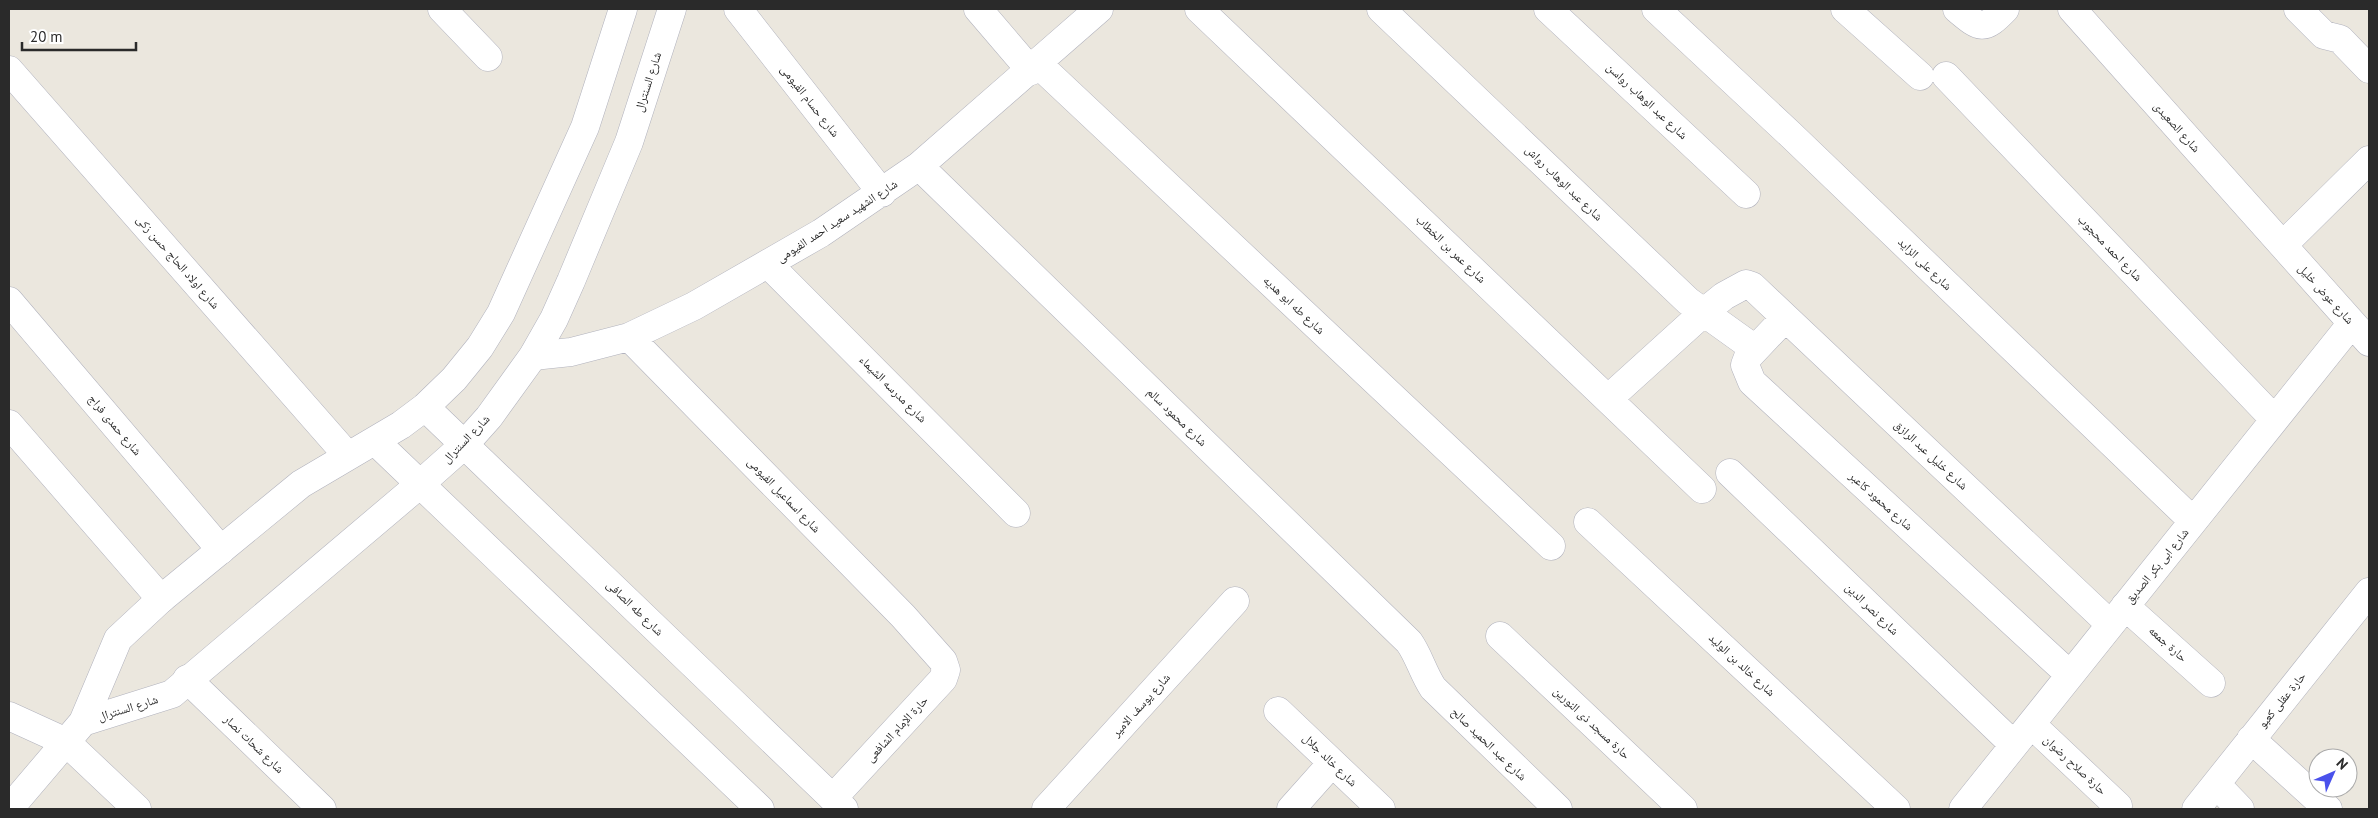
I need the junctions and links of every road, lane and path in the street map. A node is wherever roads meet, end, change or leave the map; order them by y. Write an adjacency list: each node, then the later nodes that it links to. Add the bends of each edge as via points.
1 (442, 9): 16 (street)
2 (623, 9): 34 (street, شارع السنترال, via 585,127 501,313 460,372)
3 (672, 9): 32 (street, شارع السنترال, via 629,142 568,289)
4 (738, 9): 22 (street, شارع حسام الفيومى)
5 (978, 9): 17 (street, شارع طه ابو هديه)
6 (1099, 9): 17 (street, شارع الشهيد سعيد احمد الفيومى)
7 (1200, 9): 33 (street, شارع عمر بن الخطاب)
8 (1381, 9): 27 (street, شارع عبد الوهاب رواش)
9 (1548, 9): 23 (street, شارع عبد الوهاب رواسن)
10 (1656, 9): 44 (street, شارع على الزايد)
11 (1845, 9): 35 (street, شارع احمد محجوب, via 1933,76)
12 (2005, 9): 15 (street, via 1987,25 1977,25)
13 (2072, 9): 24 (street, شارع الصعيدى)
14 (2298, 9): 18 (street, via 2324,35 2340,39)
15 (1965, 15)
16 (488, 57)
17 (1034, 68): 21 (street, شارع الشهيد سعيد احمد الفيومى); 46 (street, شارع طه ابو هديه)
18 (2369, 69)
19 (9, 70): 39 (street, شارع اولاد الحاج حسن زكى)
20 (2369, 160): 24 (street)
21 (919, 166): 22 (street, شارع الشهيد سعيد احمد الفيومى); 54 (street, شارع محمود سالم, via 1409,642)
22 (882, 193): 25 (street, شارع الشهيد سعيد احمد الفيومى)
23 (1746, 194)
24 (2283, 245): 29 (street, شارع عوض خليل)
25 (769, 265): 30 (street, شارع الشهيد سعيد احمد الفيومى); 43 (street, شارع مدرسه الشيماء)
26 (9, 300): 47 (street, شارع حمدى فراج)
27 (1703, 313): 28 (street, شارع خليل عبد الرازق, via 1746,284); 31 (street, شارع عبد الوهاب رواش); 33 (street)
28 (1786, 318): 31 (street, شارع محمود كاعبر); 51 (street, شارع خليل عبد الرازق)
29 (2360, 332): 35 (street, شارع ابى بكر الصديق)
30 (629, 337): 32 (street, شارع الشهيد سعيد احمد الفيومى, via 570,352); 53 (street, شارع اسماعيل الفيومى)
31 (1755, 350): 55 (street, شارع محمود كاعبر, via 1745,365 1760,391)
32 (533, 356): 38 (street, شارع السنترال, via 512,387)
33 (1608, 399): 42 (street, شارع عمر بن الخطاب)
34 (425, 407): 37 (street, شارع السنترال); 38 (street, شارع طه الصافى)
35 (2274, 419): 44 (street, شارع ابى بكر الصديق)
36 (9, 424): 49 (street)
37 (375, 441): 39 (street, شارع السنترال); 41 (street)
38 (464, 444): 41 (street, شارع السنترال); 66 (street, شارع طه الصافى)
39 (347, 455): 47 (street, شارع السنترال, via 301,484)
40 (1730, 473): 63 (street, شارع نصر الدين)
41 (419, 485): 56 (street, شارع السنترال); 71 (street)
42 (1702, 489)
43 (1016, 513)
44 (2193, 521): 51 (street, شارع ابى بكر الصديق)
45 (1588, 522): 77 (street, شارع خالد بن الوليد)
46 (1551, 546)
47 (221, 550): 49 (street, شارع السنترال)
48 (2369, 592): 62 (street, حارة عقلى كعبو)
49 (161, 599): 61 (street, شارع السنترال, via 118,639)
50 (1235, 601): 72 (street, شارع يوسف الامير)
51 (2118, 615): 55 (street, شارع ابى بكر الصديق); 57 (street, حارة جمعه)
52 (1500, 636): 76 (street, حارة مسجد ذى النورين)
53 (938, 654): 66 (street, حارة الإمام الشافعى, via 946,670 943,679)
54 (1424, 675): 75 (street, شارع عبد الحميد صالح, via 1445,701)
55 (2070, 675): 60 (street, شارع ابى بكر الصديق)
56 (187, 679): 61 (street, شارع السنترال, via 172,694); 70 (street, شارع شحات نصار)
57 (2212, 683)
58 (1278, 711): 64 (street, شارع خالد جلال)
59 (9, 716): 61 (street)
60 (2031, 724): 63 (street, شارع ابى بكر الصديق); 67 (street, حارة صلاح رضوان)
61 (75, 732): 68 (street, شارع السنترال); 69 (street)
62 (2251, 739): 65 (street, حارة عقلى كعبو); 81 (street)
63 (2014, 745): 78 (street, شارع ابى بكر الصديق)
64 (1332, 763): 73 (street); 74 (street, شارع خالد جلال)
65 (2216, 784): 79 (street, حارة عقلى كعبو); 80 (street)
66 (839, 804)
67 (2118, 806)
68 (9, 809)
69 (138, 809)
70 (322, 809)
71 (760, 809)
72 (1046, 809)
73 (1290, 809)
74 (1381, 809)
75 (1558, 809)
76 (1683, 809)
77 (1896, 809)
78 (1963, 809)
79 (2196, 809)
80 (2240, 809)
81 (2328, 809)

